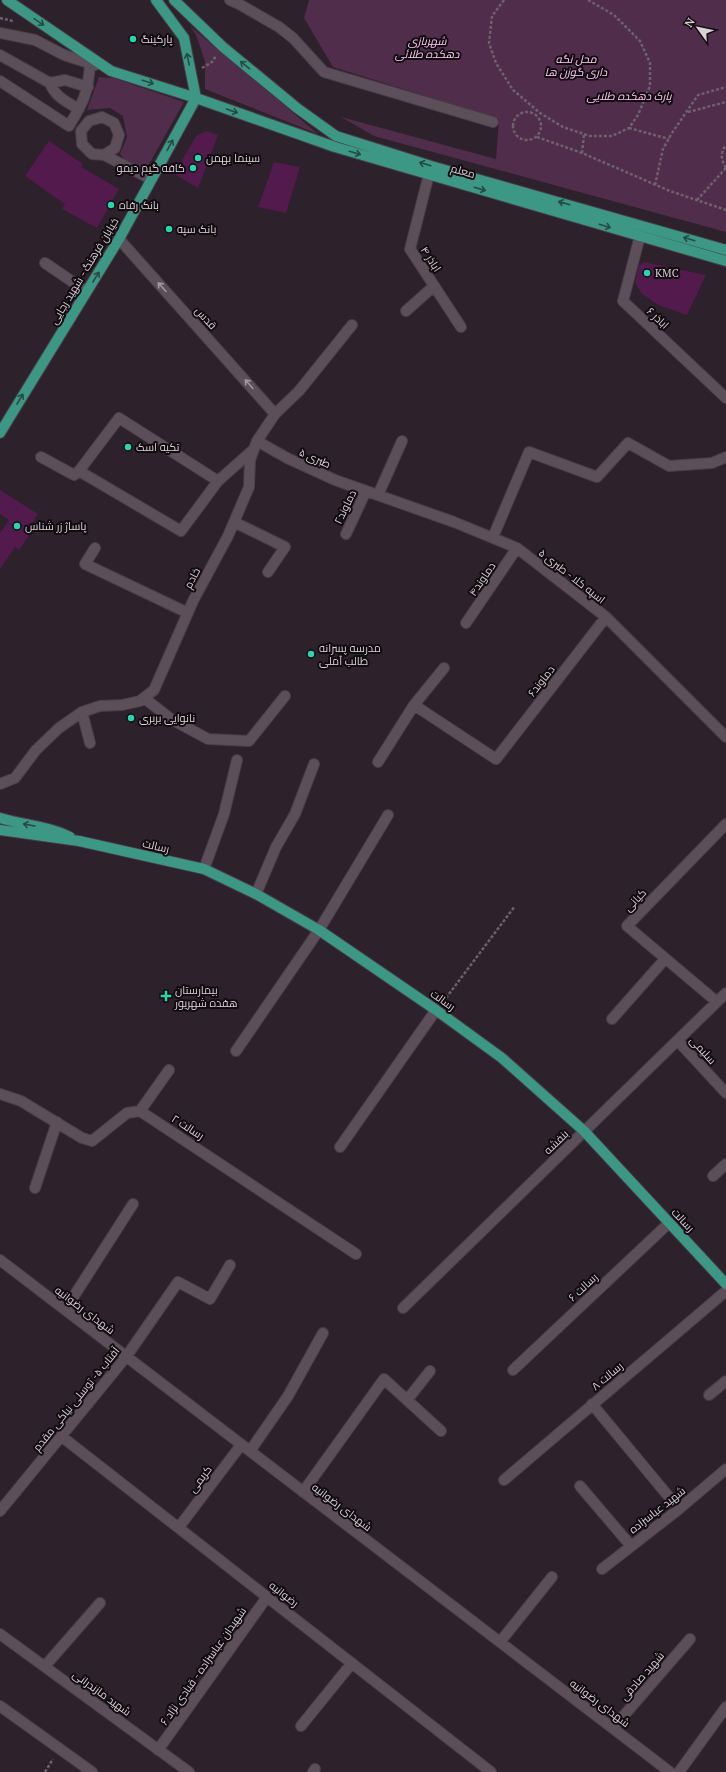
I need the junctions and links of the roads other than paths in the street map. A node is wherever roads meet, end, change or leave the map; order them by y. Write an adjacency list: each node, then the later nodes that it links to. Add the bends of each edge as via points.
1 (7, 0): 8 (main road, معلم, one-way to 8)
2 (156, 0): 12 (main road, one-way to 2, via 184,38)
3 (174, 0): 20 (main road, معلم, one-way to 3, via 431,166 336,136 297,108 223,47)
4 (230, 0): 14 (street, via 279,27 293,38 324,72)
5 (0, 33): 7 (street, via 35,40 64,55)
6 (0, 55): 10 (street)
7 (90, 64): 8 (street); 11 (street)
8 (111, 70): 12 (main road, معلم, one-way to 12)
9 (0, 80): 13 (street, via 68,126)
10 (50, 83): 11 (street, via 65,80); 13 (street, via 59,97)
11 (88, 87): 13 (street)
12 (196, 98): 16 (main road, معلم, one-way to 16, via 335,147); 17 (main road, خیابان فرهنگ - شهید رجایی, one-way to 12)
13 (79, 109)
14 (493, 122)
15 (104, 155): 17 (street)
16 (429, 174): 18 (main road, معلم, one-way to 18); 23 (street, اباذر ۴, via 410,249)
17 (151, 179): 19 (main road, خیابان فرهنگ - شهید رجایی)
18 (640, 236): 21 (main road, معلم); 28 (street, اباذر ۶, via 623,301)
19 (119, 239): 24 (main road, خیابان فرهنگ - شهید رجایی, one-way to 19); 29 (street, قدس, one-way to 19)
20 (726, 250)
21 (726, 261)
22 (45, 263): 24 (street)
23 (434, 286): 25 (street); 27 (street, اباذر ۴)
24 (86, 291): 30 (main road, خیابان فرهنگ - شهید رجایی, one-way to 24)
25 (406, 311)
26 (352, 325): 29 (street, خادم, via 299,391)
27 (461, 326)
28 (726, 398)
29 (275, 414): 32 (street, خادم)
30 (0, 433)
31 (402, 440): 38 (street)
32 (255, 445): 36 (street); 37 (street, طبری ۵); 39 (street, خادم, via 250,460 249,487)
33 (41, 457): 35 (street, via 74,474)
34 (726, 457): 41 (street, via 712,464 670,466 628,443 598,478 529,452)
35 (79, 471): 36 (street, via 181,531); 36 (street, via 119,418)
36 (218, 480)
37 (366, 491): 38 (street, اسپه کلا - طبری ۵); 40 (street, دماوند۲)
38 (378, 495): 41 (street, اسپه کلا - طبری ۵)
39 (234, 522): 44 (street, via 285,546); 45 (street, خادم)
40 (346, 534)
41 (493, 537): 43 (street, اسپه کلا - طبری ۵)
42 (95, 548): 45 (street, via 85,564)
43 (517, 548): 46 (street, اسپه کلا - طبری ۵); 47 (street, دماوند۴)
44 (268, 572)
45 (188, 613): 50 (street, خادم, via 154,690)
46 (606, 617): 51 (street, دماوند۶, via 496,759); 53 (street, اسپه کلا - طبری ۵)
47 (466, 623)
48 (444, 668): 51 (street)
49 (285, 696): 50 (street, via 249,741 208,739 171,719)
50 (144, 698): 52 (street, خادم, via 122,706 100,706)
51 (414, 705): 56 (street)
52 (82, 712): 54 (street); 58 (street, خادم, via 59,728 36,750 15,778)
53 (726, 737)
54 (90, 743)
55 (237, 760): 64 (street, via 224,814)
56 (378, 762)
57 (314, 764): 65 (street, via 295,814 276,847)
58 (0, 784)
59 (388, 815): 66 (street)
60 (0, 818): 63 (main road, رسالت, one-way to 60, via 57,830)
61 (726, 824): 67 (street, کیانی, via 627,926)
62 (0, 830): 63 (main road, رسالت)
63 (79, 841): 64 (main road, رسالت)
64 (204, 869): 65 (main road, رسالت)
65 (256, 894): 66 (main road, رسالت)
66 (319, 930): 70 (main road, رسالت); 73 (street)
67 (665, 959): 69 (street, کیانی); 71 (street)
68 (726, 993): 69 (street, بنفشه)
69 (717, 1002): 72 (street, بنفشه)
70 (436, 1010): 79 (main road, رسالت, via 502,1058); 80 (street)
71 (612, 1019)
72 (678, 1040): 75 (street, سلیمی); 79 (street, بنفشه)
73 (236, 1051)
74 (169, 1070): 77 (street)
75 (726, 1093)
76 (0, 1094): 78 (street, via 21,1101)
77 (140, 1111): 78 (street, via 127,1114 92,1141 82,1138); 86 (street, رسالت ۲)
78 (57, 1122): 83 (street)
79 (584, 1131): 85 (main road, رسالت); 91 (street, بنفشه)
80 (340, 1147)
81 (726, 1164): 82 (street)
82 (713, 1176)
83 (35, 1188)
84 (133, 1204): 92 (street)
85 (669, 1223): 89 (main road, رسالت); 95 (street, رسالت ۶)
86 (356, 1254)
87 (0, 1260): 92 (street, شهدای رضوانیه)
88 (230, 1265): 94 (street, آفتاب ۵- توسلی نیاکی مقدم, via 210,1299 178,1282)
89 (726, 1284)
90 (726, 1291): 100 (street, رسالت ۸)
91 (403, 1308)
92 (64, 1310): 94 (street, شهدای رضوانیه)
93 (323, 1333): 104 (street, via 288,1396)
94 (126, 1357): 102 (street, آفتاب ۵- توسلی نیاکی مقدم); 103 (street, شهدای رضوانیه)
95 (513, 1370)
96 (430, 1371): 99 (street)
97 (726, 1381): 98 (street)
98 (709, 1395)
99 (407, 1400): 101 (street); 108 (street, via 384,1379)
100 (592, 1404): 106 (street, رسالت ۸); 109 (street)
101 (441, 1431)
102 (62, 1436): 110 (street, آفتاب ۵- توسلی نیاکی مقدم); 111 (street, رضوانیه)
103 (241, 1445): 104 (street, شهدای رضوانیه); 111 (street, کریمی)
104 (250, 1451): 108 (street, شهدای رضوانیه)
105 (726, 1469): 109 (street, شهید عباسزاده)
106 (504, 1480)
107 (580, 1486): 112 (street)
108 (303, 1492): 119 (street, شهدای رضوانیه)
109 (679, 1509): 112 (street, شهید عباسزاده)
110 (0, 1511)
111 (179, 1527): 115 (street, رضوانیه)
112 (631, 1546): 113 (street, شهید عباسزاده)
113 (602, 1569)
114 (552, 1577): 119 (street)
115 (267, 1597): 120 (street, رضوانیه); 126 (street, شهیدان عباسزاده - قبادی نژاد ۶)
116 (100, 1603): 121 (street)
117 (0, 1634): 121 (street, شهید مازندرانی)
118 (690, 1639): 125 (street, شهید صادقی)
119 (500, 1642): 125 (street, شهدای رضوانیه)
120 (352, 1663): 124 (street); 129 (street, رضوانیه)
121 (45, 1666): 126 (street, شهید مازندرانی)
122 (0, 1706): 127 (street)
123 (726, 1707): 131 (street)
124 (301, 1726)
125 (613, 1728): 130 (street, شهدای رضوانیه)
126 (158, 1750): 128 (street, شهید مازندرانی)
127 (92, 1772)
128 (189, 1772)
129 (491, 1772)
130 (670, 1772)
131 (679, 1772)

